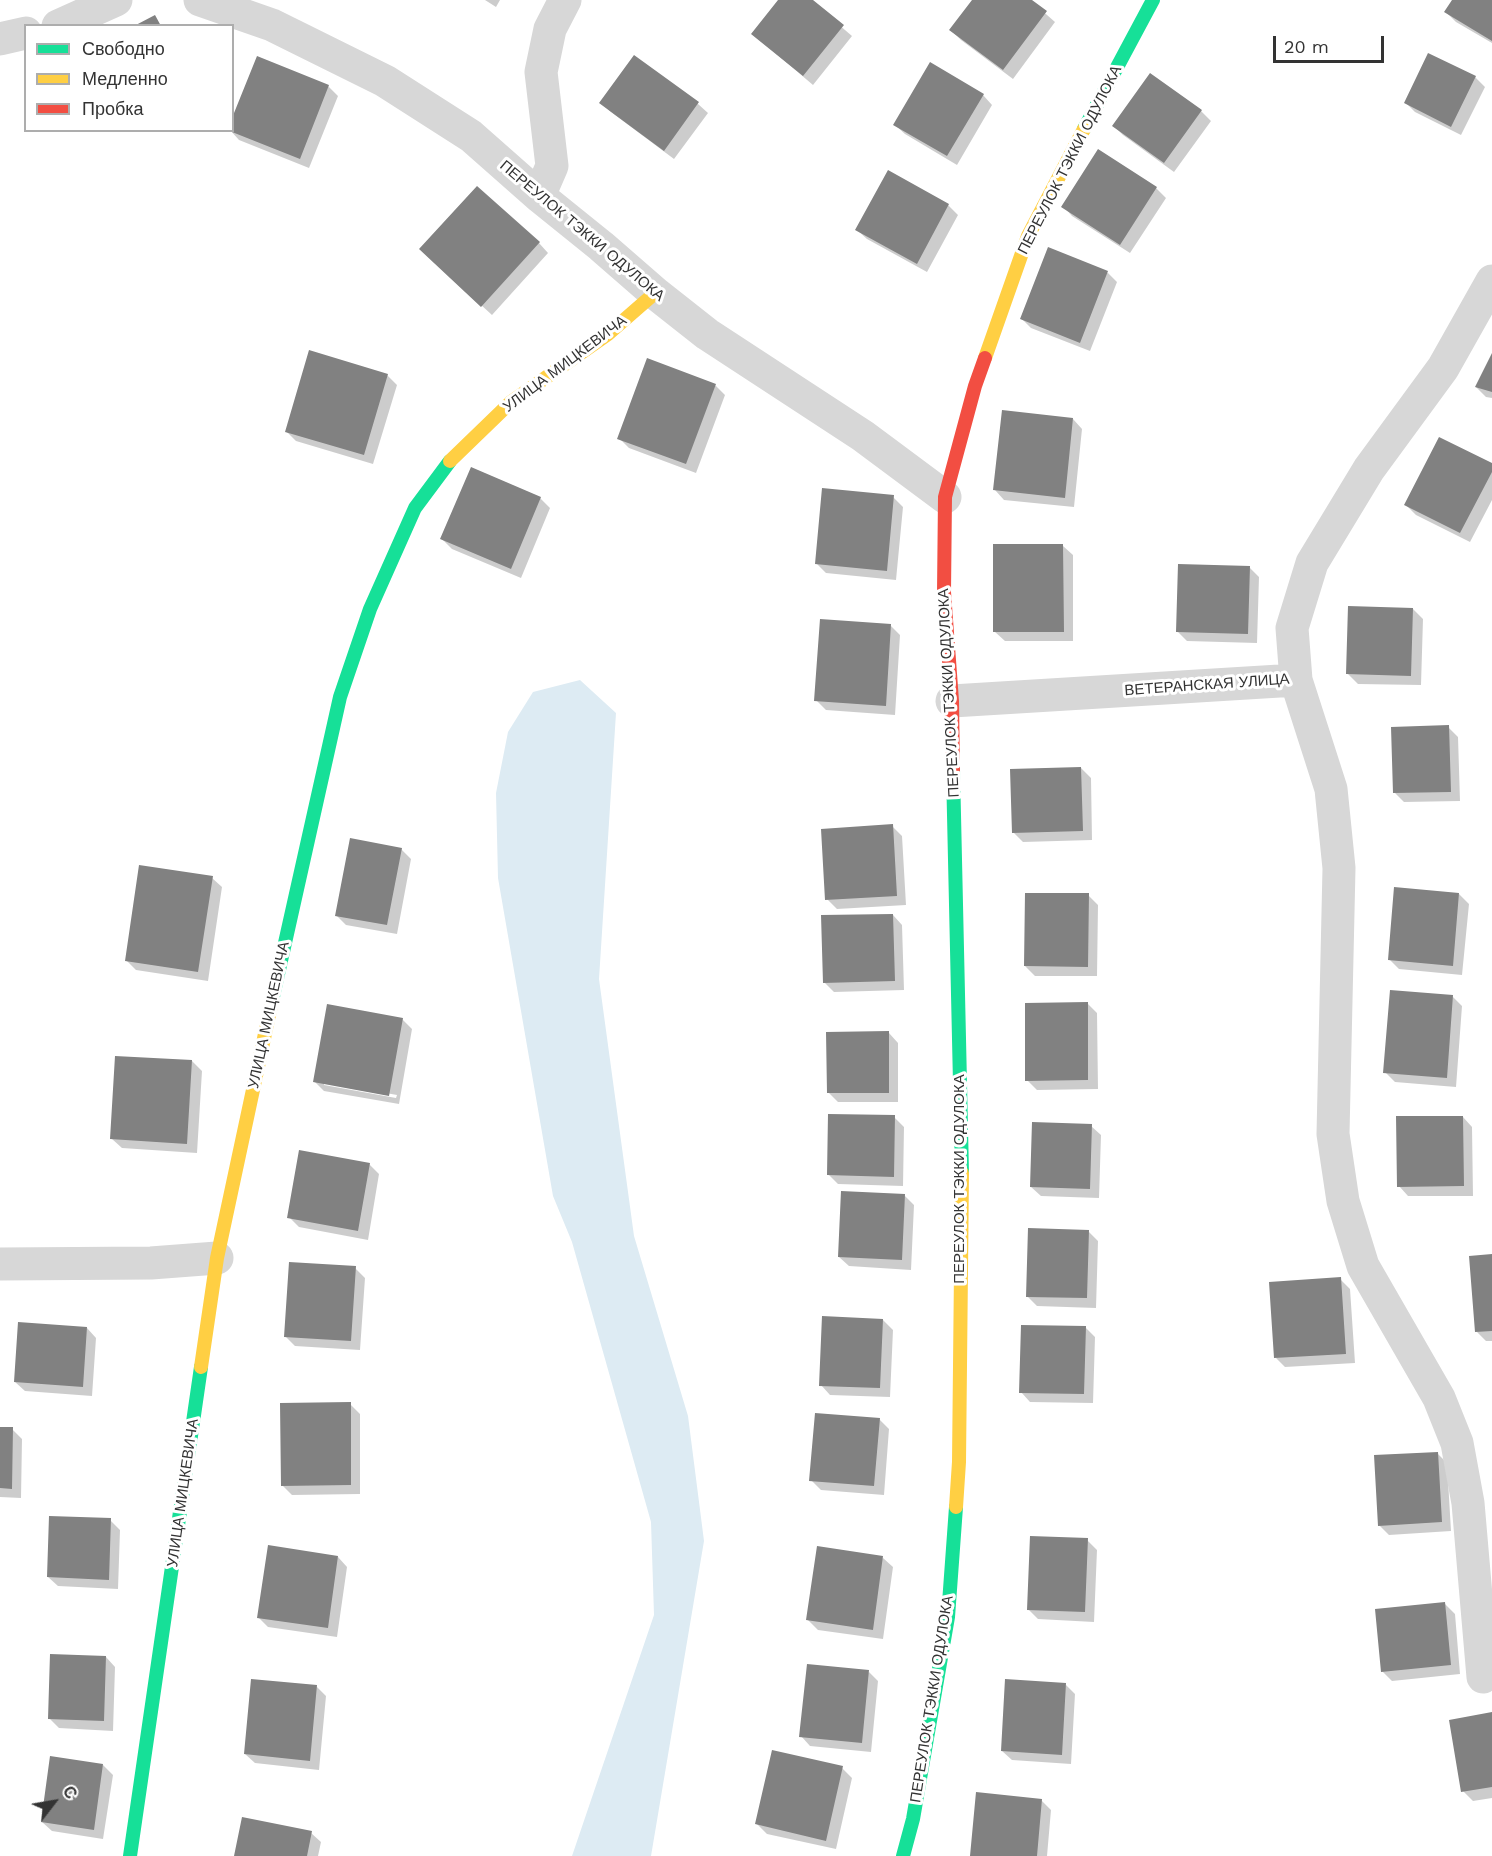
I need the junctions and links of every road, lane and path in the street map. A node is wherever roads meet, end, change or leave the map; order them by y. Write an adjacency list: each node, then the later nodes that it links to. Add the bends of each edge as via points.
1 (116, 0): 5 (street)
2 (200, 0): 8 (street, ПЕРЕУЛОК ТЭККИ ОДУЛОКА, via 272,25 385,81 471,136)
3 (565, 0): 8 (street, via 550,28 541,72 552,166)
4 (1153, 0): 11 (street, ПЕРЕУЛОК ТЭККИ ОДУЛОКА, via 1028,236 975,386)
5 (62, 24)
6 (24, 33): 7 (street)
7 (0, 39)
8 (539, 196): 10 (street, ПЕРЕУЛОК ТЭККИ ОДУЛОКА)
9 (1492, 280): 12 (street, ВЕТЕРАНСКАЯ УЛИЦА, via 1443,368 1369,469 1312,563 1292,628)
10 (655, 293): 11 (street, ПЕРЕУЛОК ТЭККИ ОДУЛОКА); 14 (street, УЛИЦА МИЦКЕВИЧА, via 608,334 511,402 454,455 415,508 370,609 340,697)
11 (945, 497): 13 (street, ПЕРЕУЛОК ТЭККИ ОДУЛОКА, via 944,592)
12 (1296, 680): 13 (street, ВЕТЕРАНСКАЯ УЛИЦА); 16 (street, via 1331,789 1339,868 1333,1134 1343,1201 1363,1266 1439,1398 1457,1443 1468,1503)
13 (952, 701): 18 (street, ПЕРЕУЛОК ТЭККИ ОДУЛОКА, via 962,1196 959,1462 948,1617)
14 (217, 1258): 15 (street, via 151,1263); 17 (street, УЛИЦА МИЦКЕВИЧА)
15 (0, 1264)
16 (1483, 1677)
17 (130, 1856)
18 (903, 1856)

